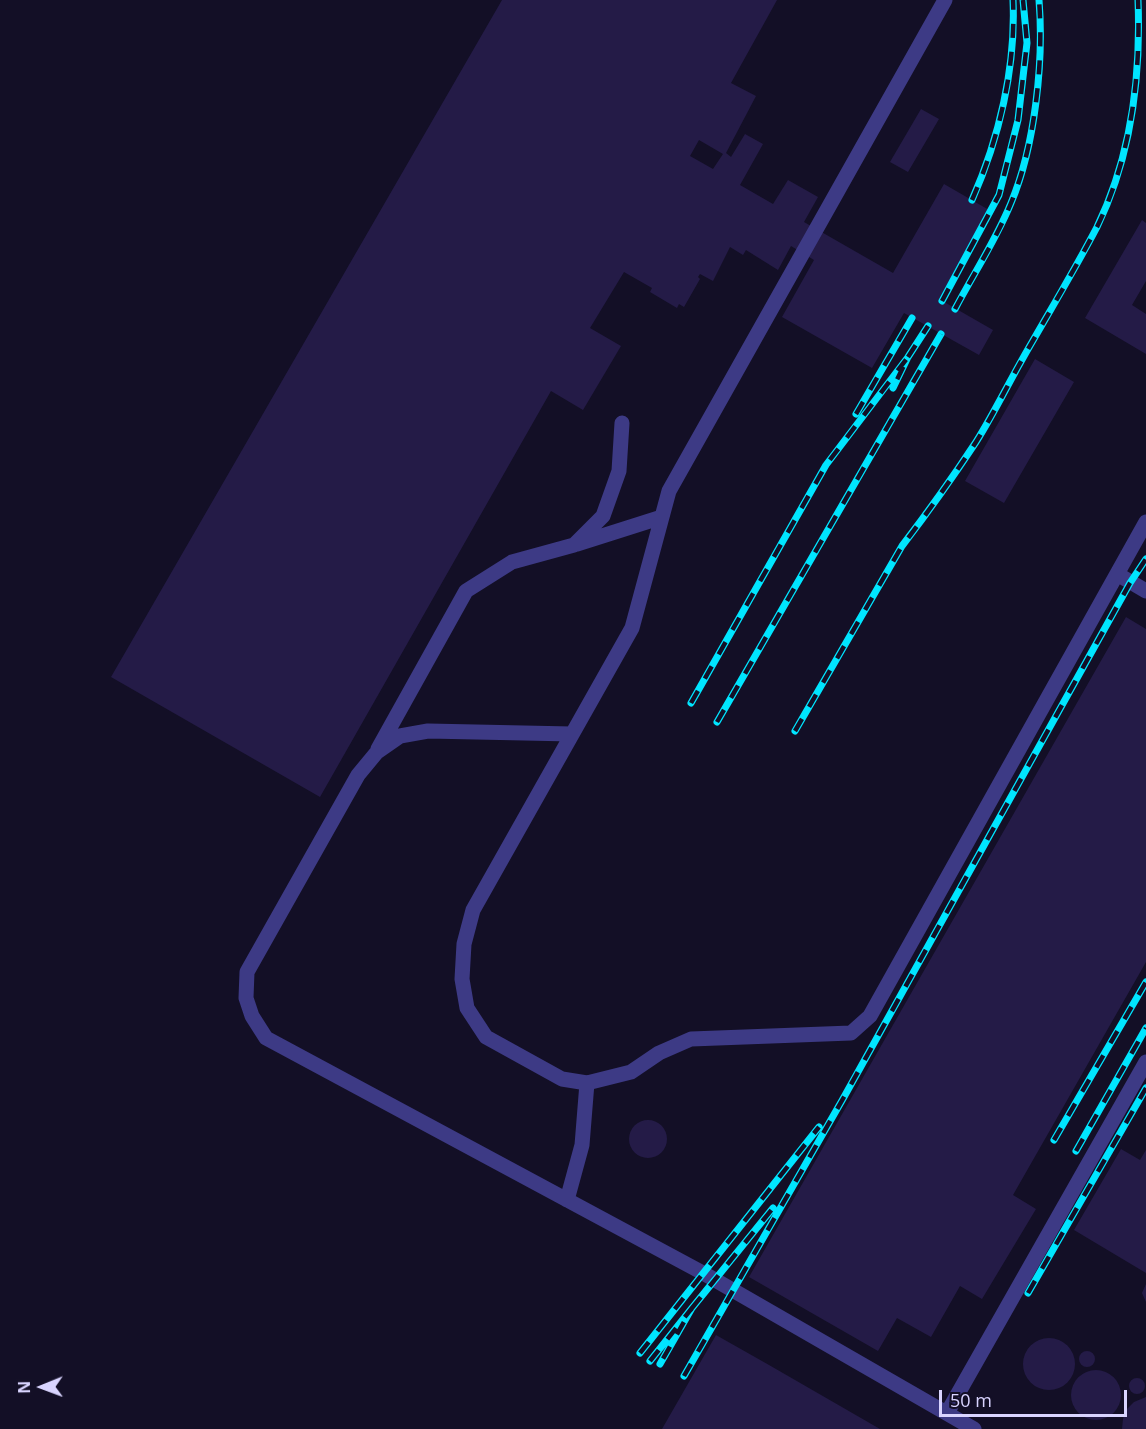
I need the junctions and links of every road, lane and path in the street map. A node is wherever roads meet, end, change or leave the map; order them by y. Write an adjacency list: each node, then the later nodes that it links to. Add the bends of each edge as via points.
1 (945, 0): 3 (lane, via 669,491)
2 (622, 423): 5 (lane, via 619,471 603,516)
3 (662, 517): 5 (lane); 8 (lane, via 632,628)
4 (1146, 522): 6 (lane)
5 (574, 545): 9 (lane, via 512,562 466,591)
6 (1117, 574): 7 (lane); 11 (lane, via 870,1016 850,1033 691,1039 659,1053 631,1072)
7 (1146, 591)
8 (572, 734): 9 (lane, via 428,731 400,736); 11 (lane, via 473,910 464,944 462,979 467,1008 486,1037 562,1079)
9 (377, 752): 12 (lane, via 358,775 247,972 246,998 252,1016 266,1038)
10 (1146, 1062): 13 (lane)
11 (587, 1083): 12 (lane, via 582,1145)
12 (567, 1200): 13 (lane)
13 (947, 1413): 14 (lane)
14 (974, 1429)

